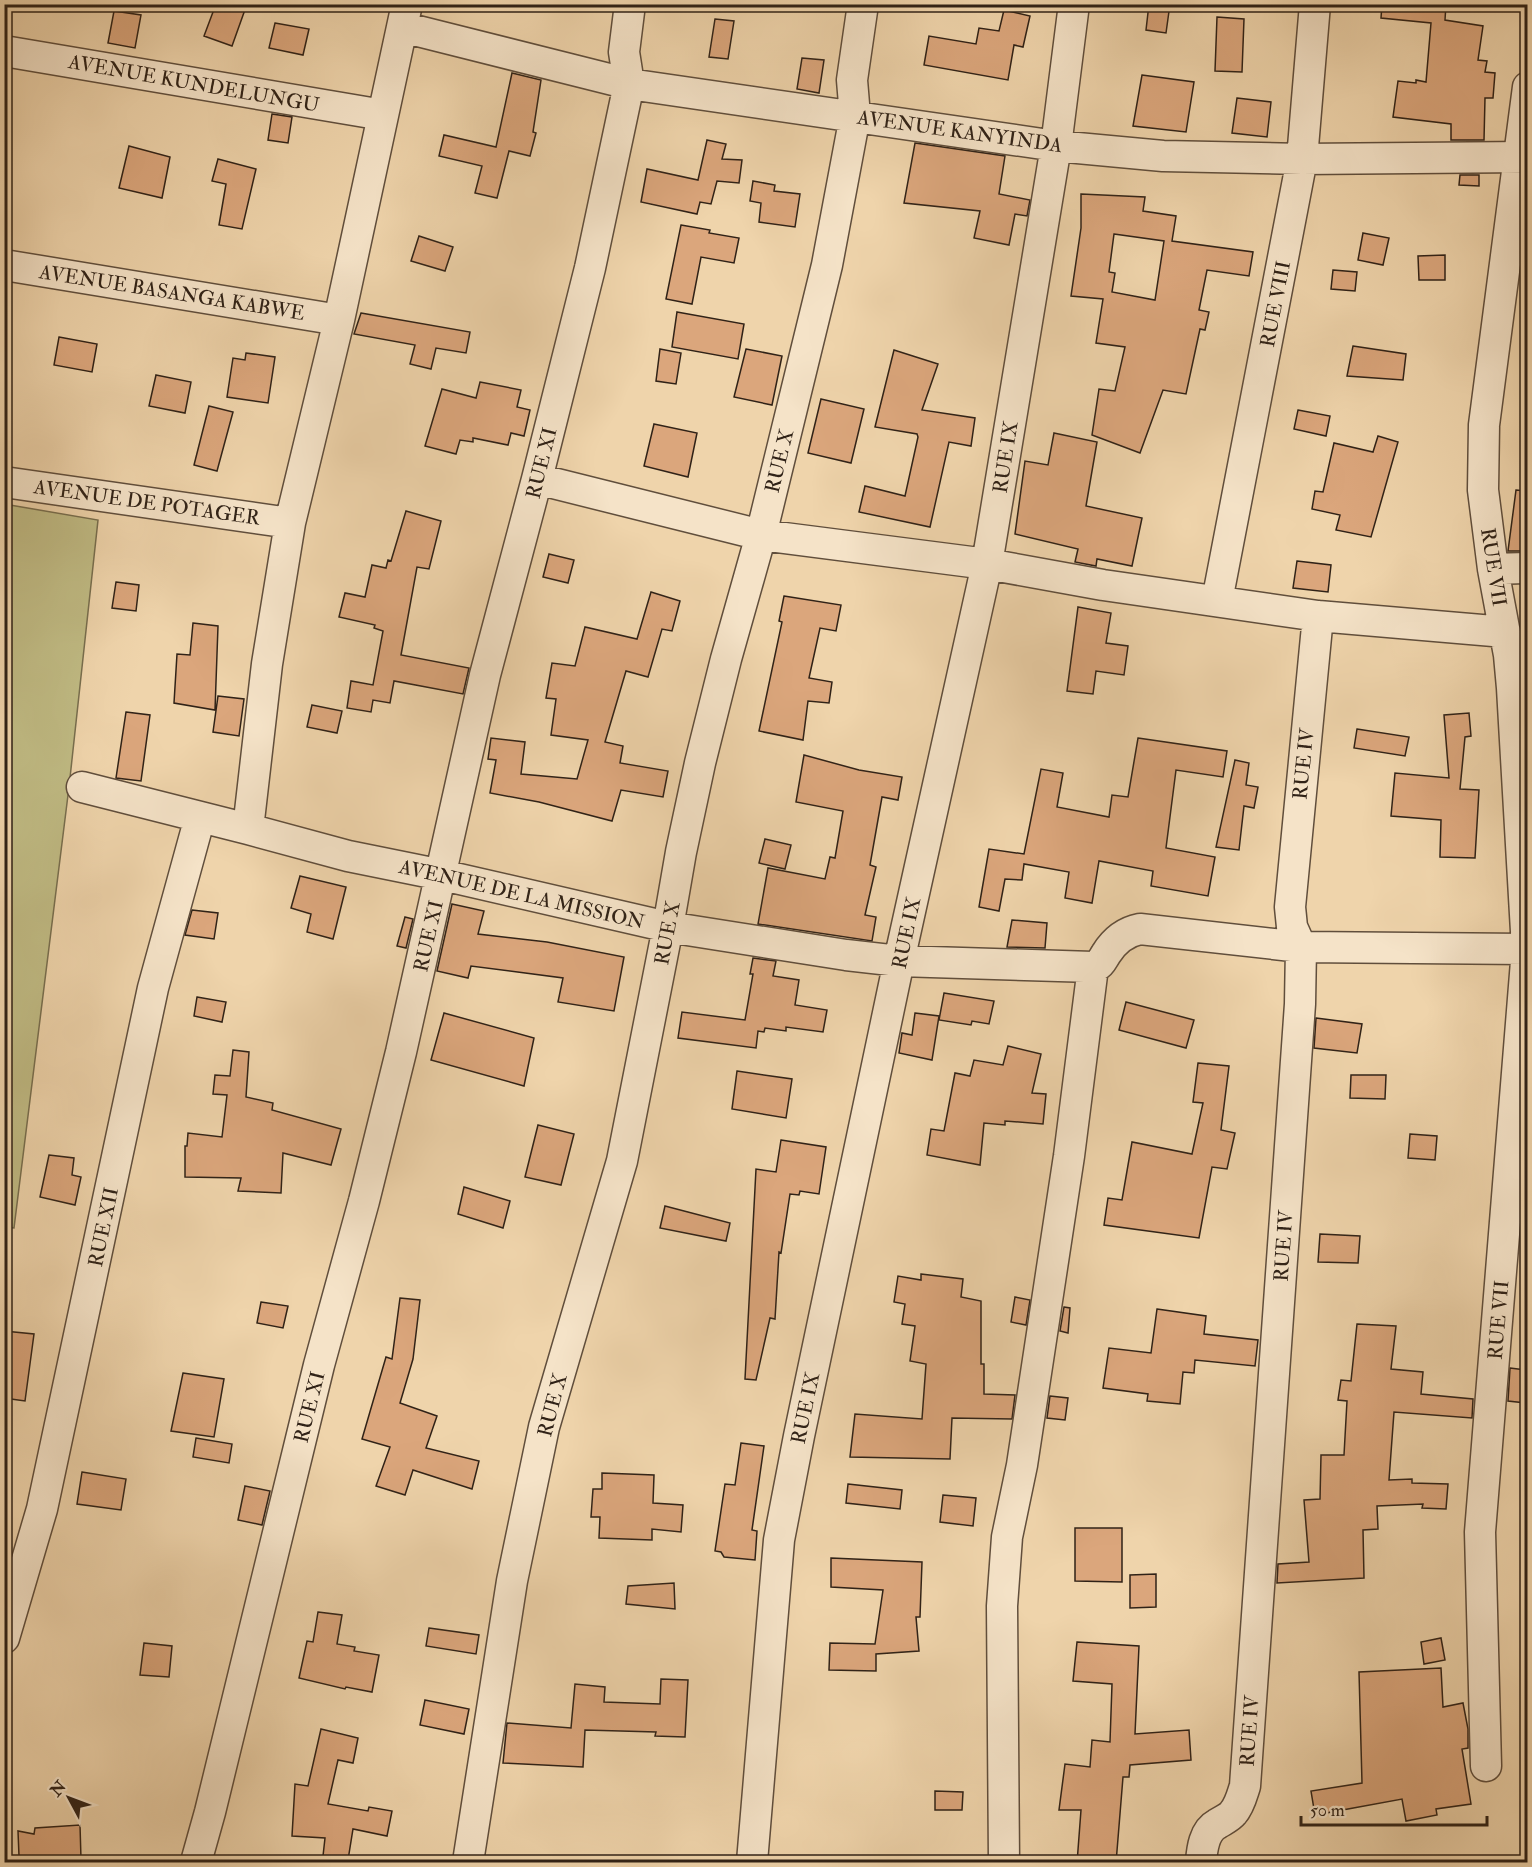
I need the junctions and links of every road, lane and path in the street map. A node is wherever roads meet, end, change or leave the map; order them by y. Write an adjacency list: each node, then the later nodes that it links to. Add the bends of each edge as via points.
1 (630, 4): 7 (street, RUE XI, via 624,52)
2 (862, 4): 10 (street, RUE X, via 852,80)
3 (1074, 4): 11 (street, RUE IX)
4 (1314, 4): 13 (street, RUE VIII)
5 (404, 16): 7 (street, AVENUE KANYINDA); 9 (street)
6 (4, 51): 9 (street, AVENUE KUNDELUNGU)
7 (629, 84): 10 (street, AVENUE KANYINDA); 16 (street, RUE XI, via 590,268)
8 (1527, 87): 12 (street, RUE VII)
9 (383, 115): 15 (street)
10 (855, 116): 11 (street, AVENUE KANYINDA); 19 (street, RUE X, via 827,265)
11 (1056, 146): 13 (street, AVENUE KANYINDA, via 1163,156); 20 (street, RUE IX)
12 (1523, 158): 13 (street, AVENUE KANYINDA); 22 (street, RUE VII, via 1507,237 1484,425 1483,490)
13 (1302, 159): 23 (street, RUE VIII)
14 (4, 265): 15 (street, AVENUE BASANGA KABWE)
15 (339, 320): 18 (street)
16 (537, 479): 19 (street); 29 (street, RUE XI, via 485,675)
17 (4, 482): 18 (street, AVENUE DE POTAGER)
18 (290, 523): 28 (street, via 267,664)
19 (761, 536): 20 (street); 30 (street, RUE X, via 700,763)
20 (987, 564): 23 (street); 33 (street, RUE IX)
21 (1527, 568): 22 (street)
22 (1493, 569): 25 (street, RUE VII)
23 (1217, 601): 24 (street)
24 (1318, 616): 25 (street); 31 (street, RUE IV, via 1290,907 1292,927)
25 (1505, 632): 32 (street, RUE VII, via 1512,688)
26 (82, 788): 27 (street, AVENUE DE LA MISSION)
27 (200, 817): 28 (street, AVENUE DE LA MISSION); 35 (street, RUE XII, via 153,988 42,1509)
28 (248, 828): 29 (street, AVENUE DE LA MISSION, via 348,856)
29 (442, 875): 30 (street, AVENUE DE LA MISSION); 37 (street, RUE XI, via 387,1110 319,1365)
30 (668, 927): 33 (street, AVENUE DE LA MISSION); 38 (street, RUE X, via 622,1161 544,1427 512,1581)
31 (1301, 947): 32 (street); 34 (street, via 1140,929 1118,939); 41 (street, RUE IV, via 1245,1786 1232,1816 1209,1832)
32 (1527, 949): 36 (street, RUE VII, via 1480,1532)
33 (899, 961): 34 (street, AVENUE DE LA MISSION); 39 (street, RUE IX, via 779,1540)
34 (1094, 967): 40 (street, via 1024,1454 1007,1537 1002,1606)
35 (4, 1638)
36 (1486, 1766)
37 (196, 1863)
38 (468, 1863)
39 (752, 1863)
40 (1004, 1863)
41 (1201, 1863)

